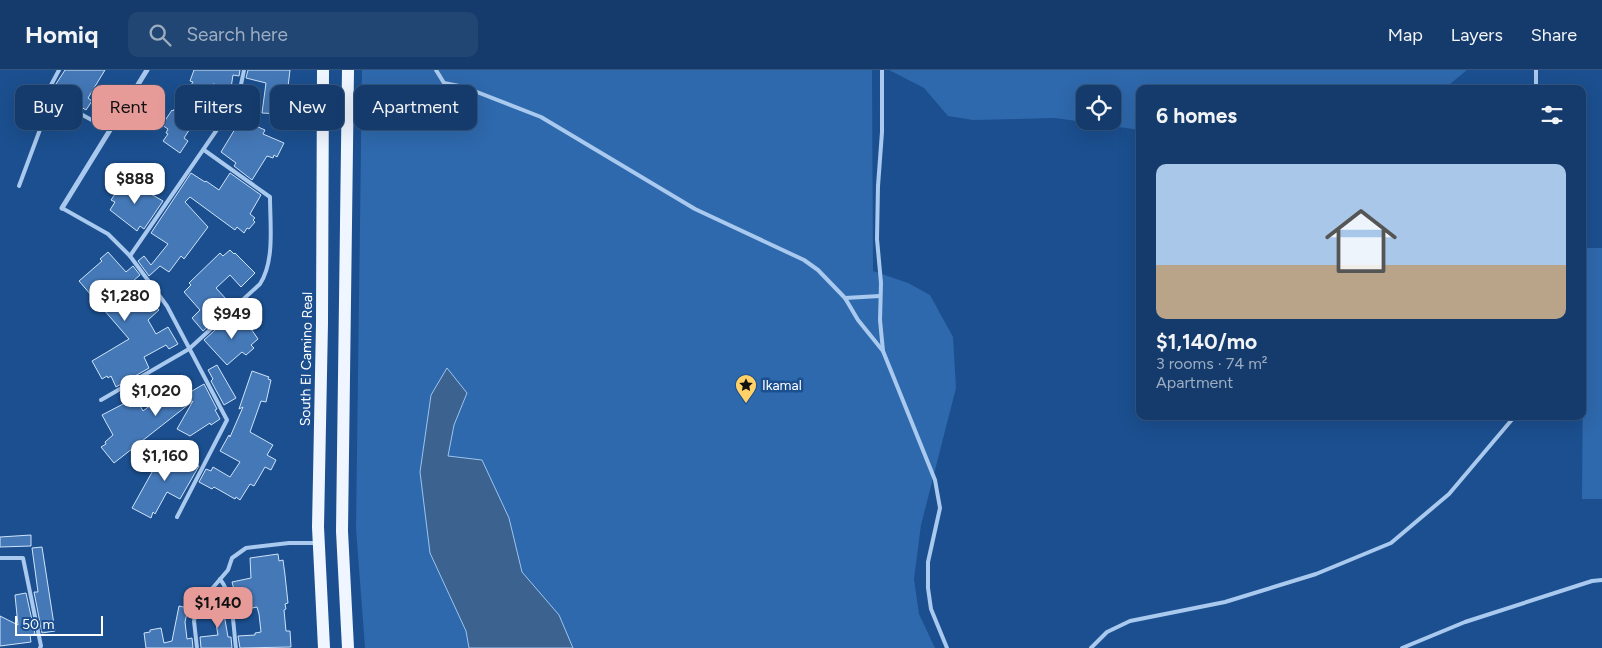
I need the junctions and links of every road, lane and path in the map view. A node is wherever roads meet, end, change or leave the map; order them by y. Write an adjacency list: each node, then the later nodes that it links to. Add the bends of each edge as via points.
1 (59, 70): 9 (lane)
2 (147, 70): 10 (street)
3 (244, 70): 14 (lane, via 238,100)
4 (323, 70): 25 (main road, South El Camino Real)
5 (348, 70): 33 (main road, via 342,531)
6 (436, 70): 19 (lane, via 444,82 541,117 695,209 804,260)
7 (882, 70): 18 (lane, via 877,239)
8 (1536, 70): 11 (lane)
9 (51, 85)
10 (138, 85)
11 (1536, 85)
12 (40, 130): 15 (lane)
13 (110, 130): 16 (street)
14 (204, 150): 17 (lane); 20 (lane, via 270,197 269,262 260,284)
15 (19, 186)
16 (62, 208): 17 (lane, via 108,234)
17 (130, 256): 20 (lane, via 167,306)
18 (880, 296): 19 (lane); 21 (lane)
19 (844, 298): 21 (lane)
20 (189, 349): 22 (lane); 24 (lane, via 227,420)
21 (883, 351): 34 (lane, via 935,480 940,508 928,562 928,588 931,609)
22 (101, 400)
23 (1512, 420): 35 (lane, via 1449,494 1391,543 1316,574 1224,602 1130,620 1107,632)
24 (177, 517)
25 (318, 543): 27 (lane, via 246,548 232,558); 32 (main road, South El Camino Real)
26 (0, 558): 29 (lane, via 23,558)
27 (220, 579): 30 (lane, via 198,605 194,621); 31 (lane, via 230,606)
28 (1602, 580): 36 (lane, via 1465,622)
29 (40, 648)
30 (197, 648)
31 (236, 648)
32 (324, 648)
33 (348, 648)
34 (947, 648)
35 (1091, 648)
36 (1402, 648)

